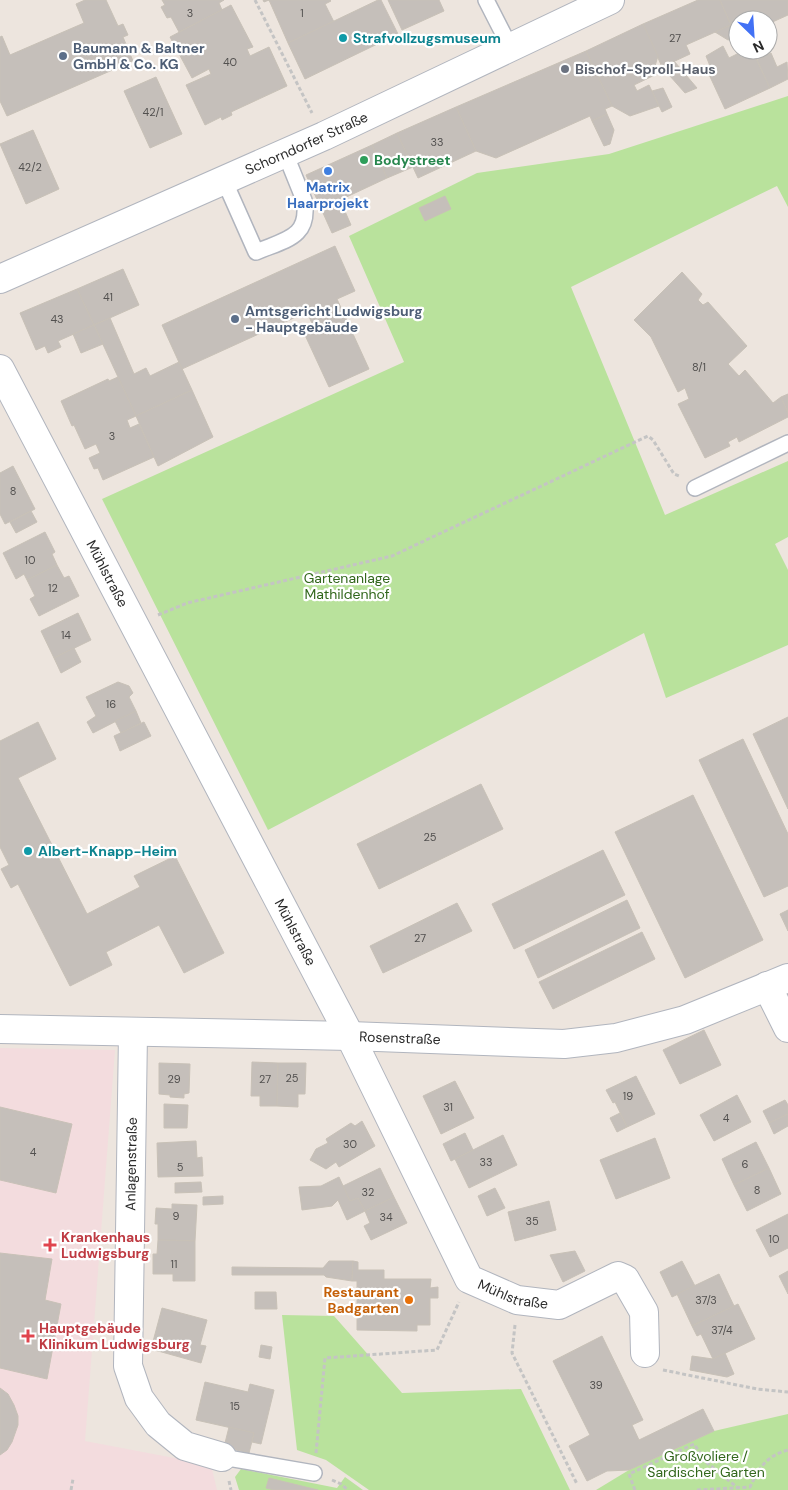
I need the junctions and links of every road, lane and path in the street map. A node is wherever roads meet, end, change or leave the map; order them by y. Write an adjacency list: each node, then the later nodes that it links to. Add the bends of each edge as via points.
1 (255, 0): 5 (path)
2 (486, 0): 4 (lane)
3 (610, 0): 4 (street, Schorndorfer Straße)
4 (510, 48): 5 (street, Schorndorfer Straße)
5 (324, 136): 6 (street, Schorndorfer Straße)
6 (285, 154): 7 (street, Schorndorfer Straße); 7 (lane, via 304,200 303,227 296,234 256,252)
7 (224, 180): 8 (street, Schorndorfer Straße)
8 (0, 279)
9 (0, 369): 13 (street, Mühlstraße)
10 (788, 443): 12 (lane)
11 (683, 476): 13 (path, via 674,474 648,436 392,556 187,603)
12 (695, 488)
13 (134, 626): 18 (street, Mühlstraße)
14 (778, 982): 16 (street); 18 (street, Rosenstraße, via 685,1020 616,1038 564,1044)
15 (2, 1025): 17 (street, Rosenstraße)
16 (788, 1028)
17 (133, 1033): 18 (street, Rosenstraße); 24 (street, Anlagenstraße, via 128,1366 139,1398 158,1424 185,1446)
18 (350, 1036): 19 (street, Mühlstraße)
19 (469, 1279): 20 (street, Mühlstraße); 25 (path, via 437,1350 325,1358)
20 (517, 1300): 21 (street, Mühlstraße, via 559,1305 618,1276 625,1279 644,1312); 27 (path, via 512,1353)
21 (645, 1353): 22 (path, via 661,1370)
22 (788, 1392)
23 (788, 1450): 29 (path, via 760,1466)
24 (222, 1457): 25 (lane)
25 (314, 1473)
26 (73, 1479): 30 (path)
27 (577, 1484)
28 (738, 1488): 29 (path); 31 (path, via 706,1462 694,1444 629,1474); 32 (path)
29 (750, 1489)
30 (71, 1490)
31 (635, 1490)
32 (697, 1490)

